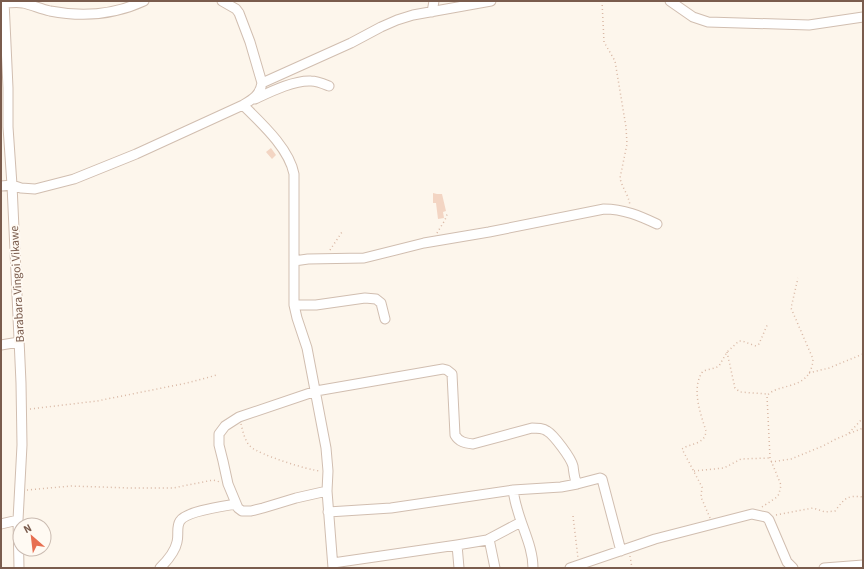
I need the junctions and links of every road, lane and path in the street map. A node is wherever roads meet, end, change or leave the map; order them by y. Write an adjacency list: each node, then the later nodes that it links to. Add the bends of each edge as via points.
1 (144, 1): 7 (street, via 92,15 55,12 22,3)
2 (222, 1): 10 (street, via 239,13)
3 (434, 1): 8 (street)
4 (491, 1): 8 (street)
5 (602, 1): 17 (path, via 604,42 615,61 626,127 627,144 620,182 629,198)
6 (670, 1): 9 (street, via 693,17 708,22 809,25)
7 (4, 2): 14 (street, Barabara Vingoi Vikawe)
8 (432, 12): 10 (street, via 397,20)
9 (863, 17)
10 (262, 83): 12 (street, via 260,92)
11 (330, 86): 12 (street, via 311,81 302,82)
12 (254, 99): 13 (street)
13 (243, 105): 14 (street, via 74,179 35,189); 22 (street, via 274,138 292,164)
14 (12, 185): 15 (street); 27 (street, Barabara Vingoi Vikawe)
15 (1, 186)
16 (448, 212): 20 (path)
17 (630, 212): 18 (street); 20 (street, via 604,208)
18 (657, 224)
19 (342, 232): 21 (path)
20 (431, 242): 21 (street, via 364,258)
21 (324, 259): 22 (street)
22 (294, 261): 24 (street)
23 (798, 278): 31 (path, via 791,308 813,360)
24 (294, 305): 25 (street, via 376,299 381,303); 33 (street)
25 (385, 319)
26 (768, 323): 29 (path, via 756,346 741,340)
27 (19, 342): 28 (street); 35 (street, Barabara Vingoi Vikawe)
28 (1, 345)
29 (727, 352): 34 (path, via 736,388 740,392); 43 (path, via 716,368 703,371 699,379 697,396 706,431 705,437 700,442 682,448)
30 (863, 354): 31 (path)
31 (809, 373): 34 (path, via 795,385)
32 (217, 375): 35 (path, via 97,401)
33 (316, 391): 36 (street); 42 (street); 45 (street, via 448,370 452,374 455,435 458,440 473,444 532,428 542,428 551,433 570,460)
34 (767, 394): 40 (path)
35 (22, 410): 47 (street, Barabara Vingoi Vikawe)
36 (239, 417): 42 (path, via 244,436 251,447 288,463); 44 (street, via 225,426 218,438)
37 (863, 418): 39 (path)
38 (863, 428): 39 (path)
39 (848, 434): 41 (path, via 790,459)
40 (770, 458): 41 (path); 43 (path, via 741,459 724,468)
41 (771, 462): 52 (path, via 781,485 779,494)
42 (328, 471): 48 (street)
43 (694, 471): 59 (path, via 702,487 701,497 710,516)
44 (228, 484): 47 (path, via 213,480 173,488 71,486); 50 (street)
45 (577, 484): 46 (street); 62 (street, via 602,479)
46 (513, 490): 51 (street, via 391,508); 57 (street)
47 (20, 491): 54 (street, Barabara Vingoi Vikawe)
48 (327, 491): 50 (street, via 251,511 242,511); 51 (street)
49 (863, 497): 55 (path, via 850,496 835,511 825,512 813,508)
50 (236, 504): 68 (street, via 194,512 183,517 178,527 176,548)
51 (328, 512): 64 (street)
52 (752, 514): 55 (street); 59 (street)
53 (573, 516): 66 (path)
54 (18, 517)
55 (766, 517): 73 (street, via 787,562)
56 (12, 521): 58 (street)
57 (521, 522): 60 (street); 71 (street, via 530,548)
58 (1, 524)
59 (709, 526): 62 (street, via 655,539)
60 (489, 539): 61 (street); 70 (street)
61 (457, 545): 64 (street); 69 (street)
62 (625, 550): 66 (street); 72 (path)
63 (19, 557): 67 (street, Barabara Vingoi Vikawe)
64 (333, 565)
65 (863, 565): 74 (street)
66 (575, 567)
67 (19, 568)
68 (160, 568)
69 (459, 568)
70 (495, 568)
71 (533, 568)
72 (632, 568)
73 (793, 568)
74 (824, 568)

